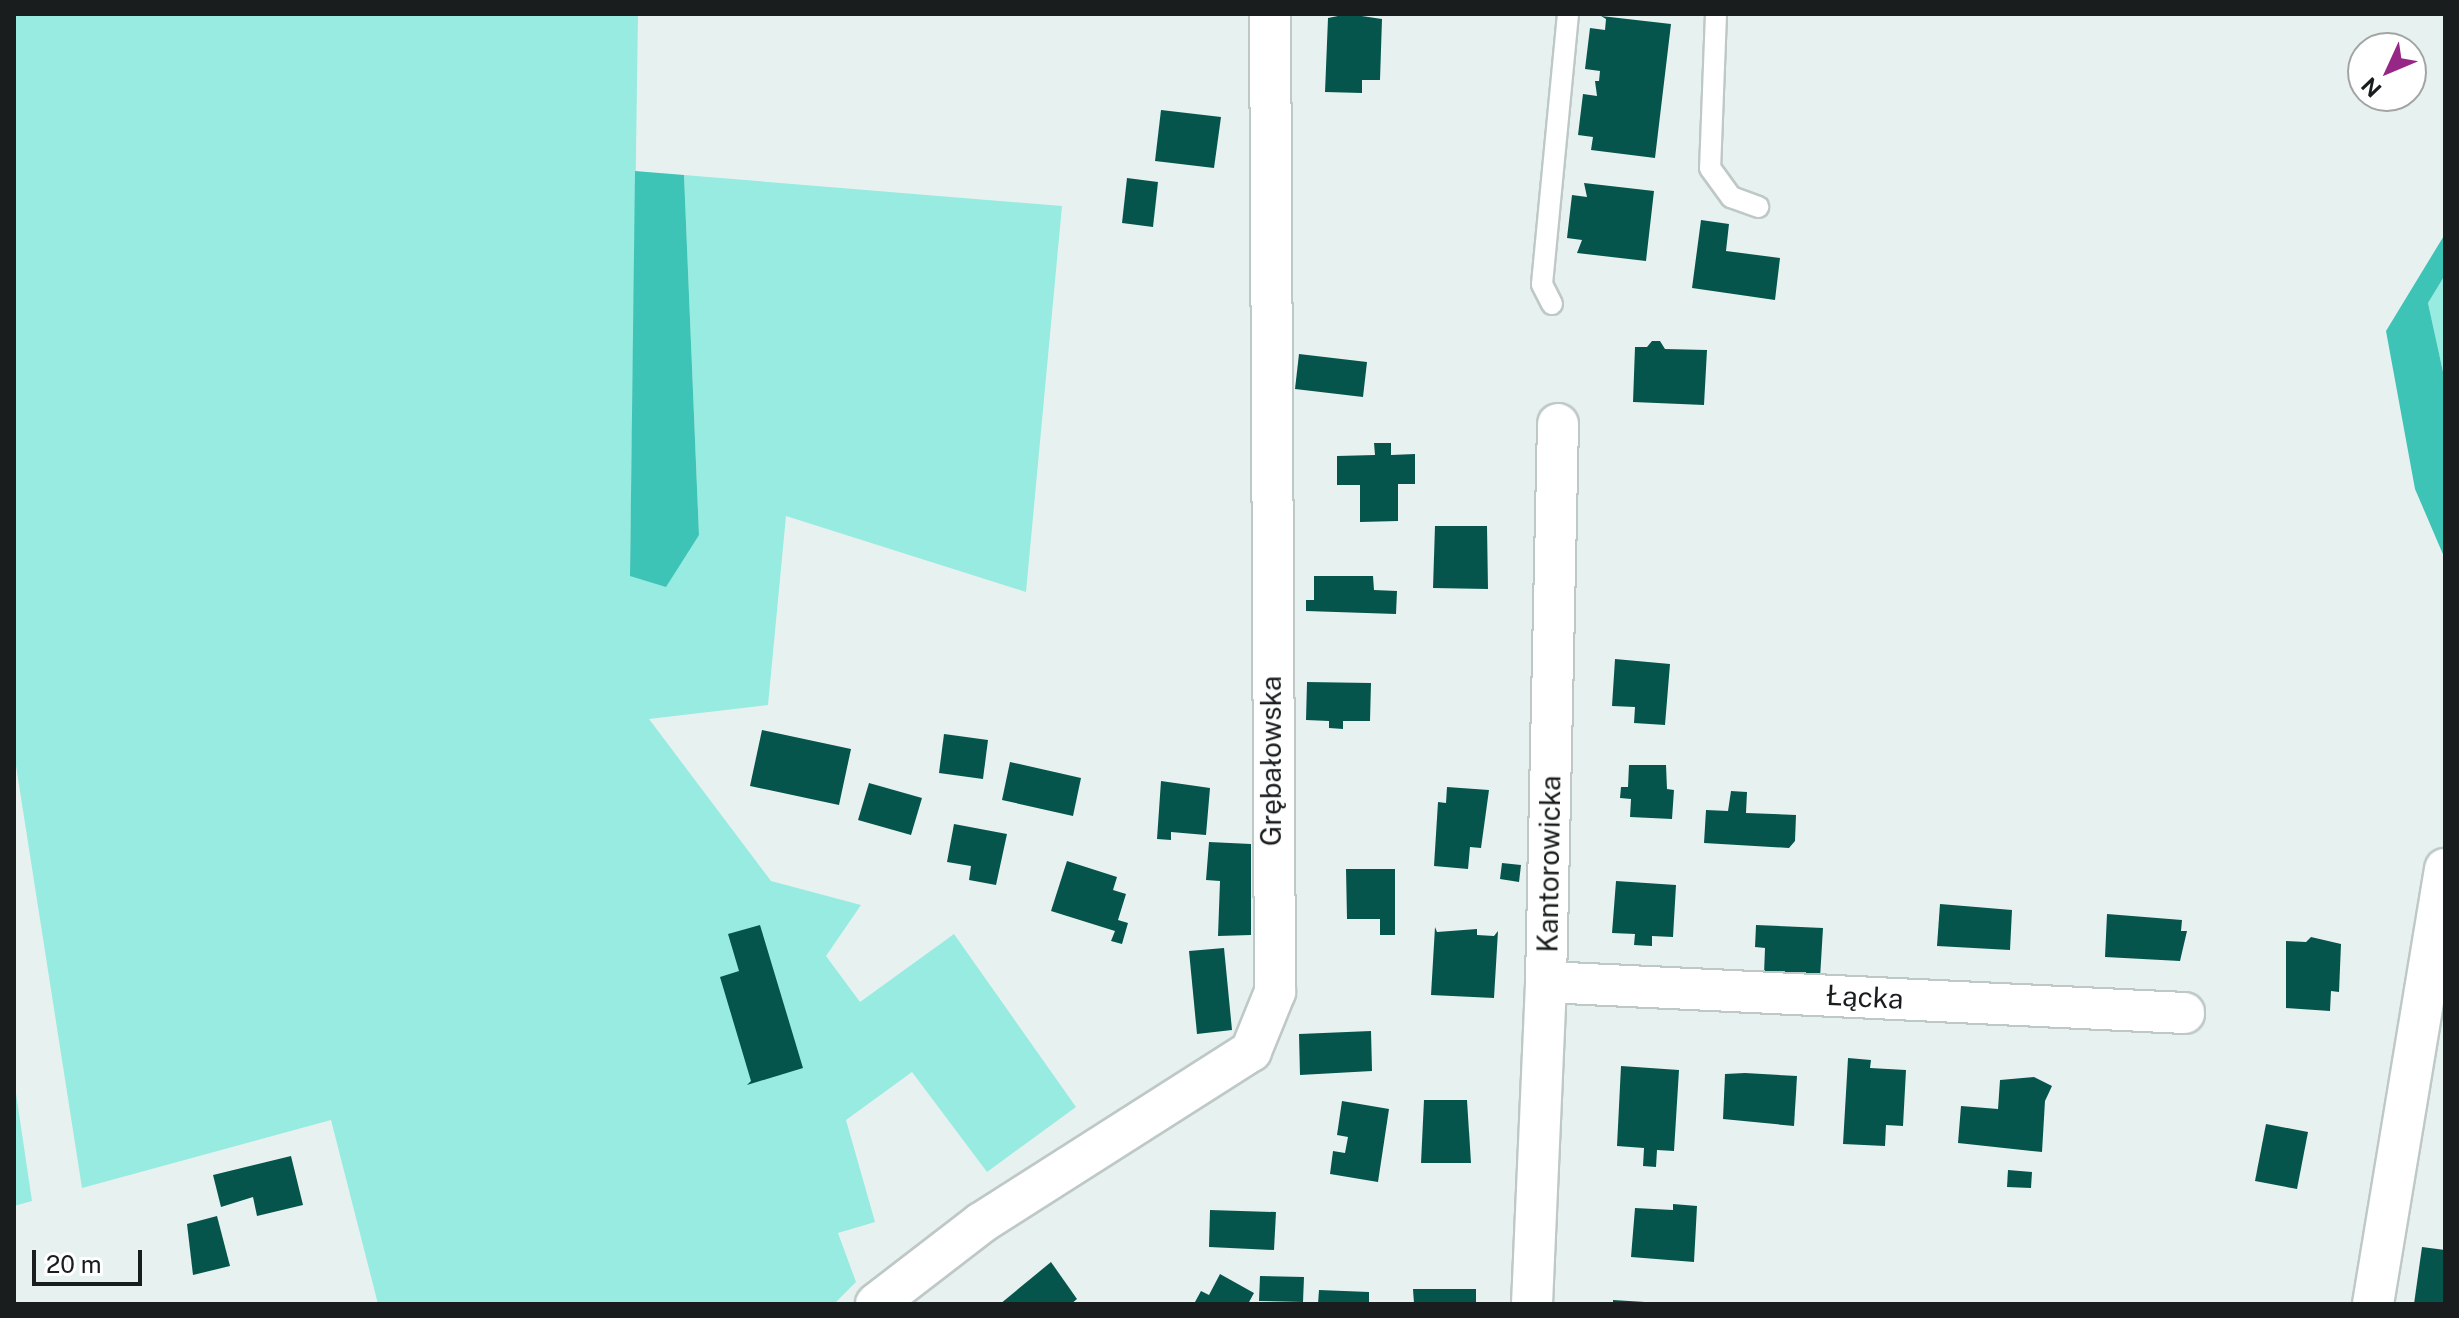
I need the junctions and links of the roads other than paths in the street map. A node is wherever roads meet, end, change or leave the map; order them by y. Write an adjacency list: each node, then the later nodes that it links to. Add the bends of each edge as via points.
1 (1270, 14): 10 (street, Grębałowska, via 1275,992 1251,1051 981,1223)
2 (1568, 14): 5 (lane, via 1542,284)
3 (1716, 14): 4 (lane, via 1710,168 1731,197)
4 (1758, 207)
5 (1552, 304)
6 (1558, 424): 8 (street, Kantorowicka)
7 (2445, 869): 12 (street)
8 (1546, 982): 9 (street, Łącka); 11 (street, Kantorowicka)
9 (2184, 1013)
10 (876, 1304)
11 (1532, 1304)
12 (2373, 1304)

